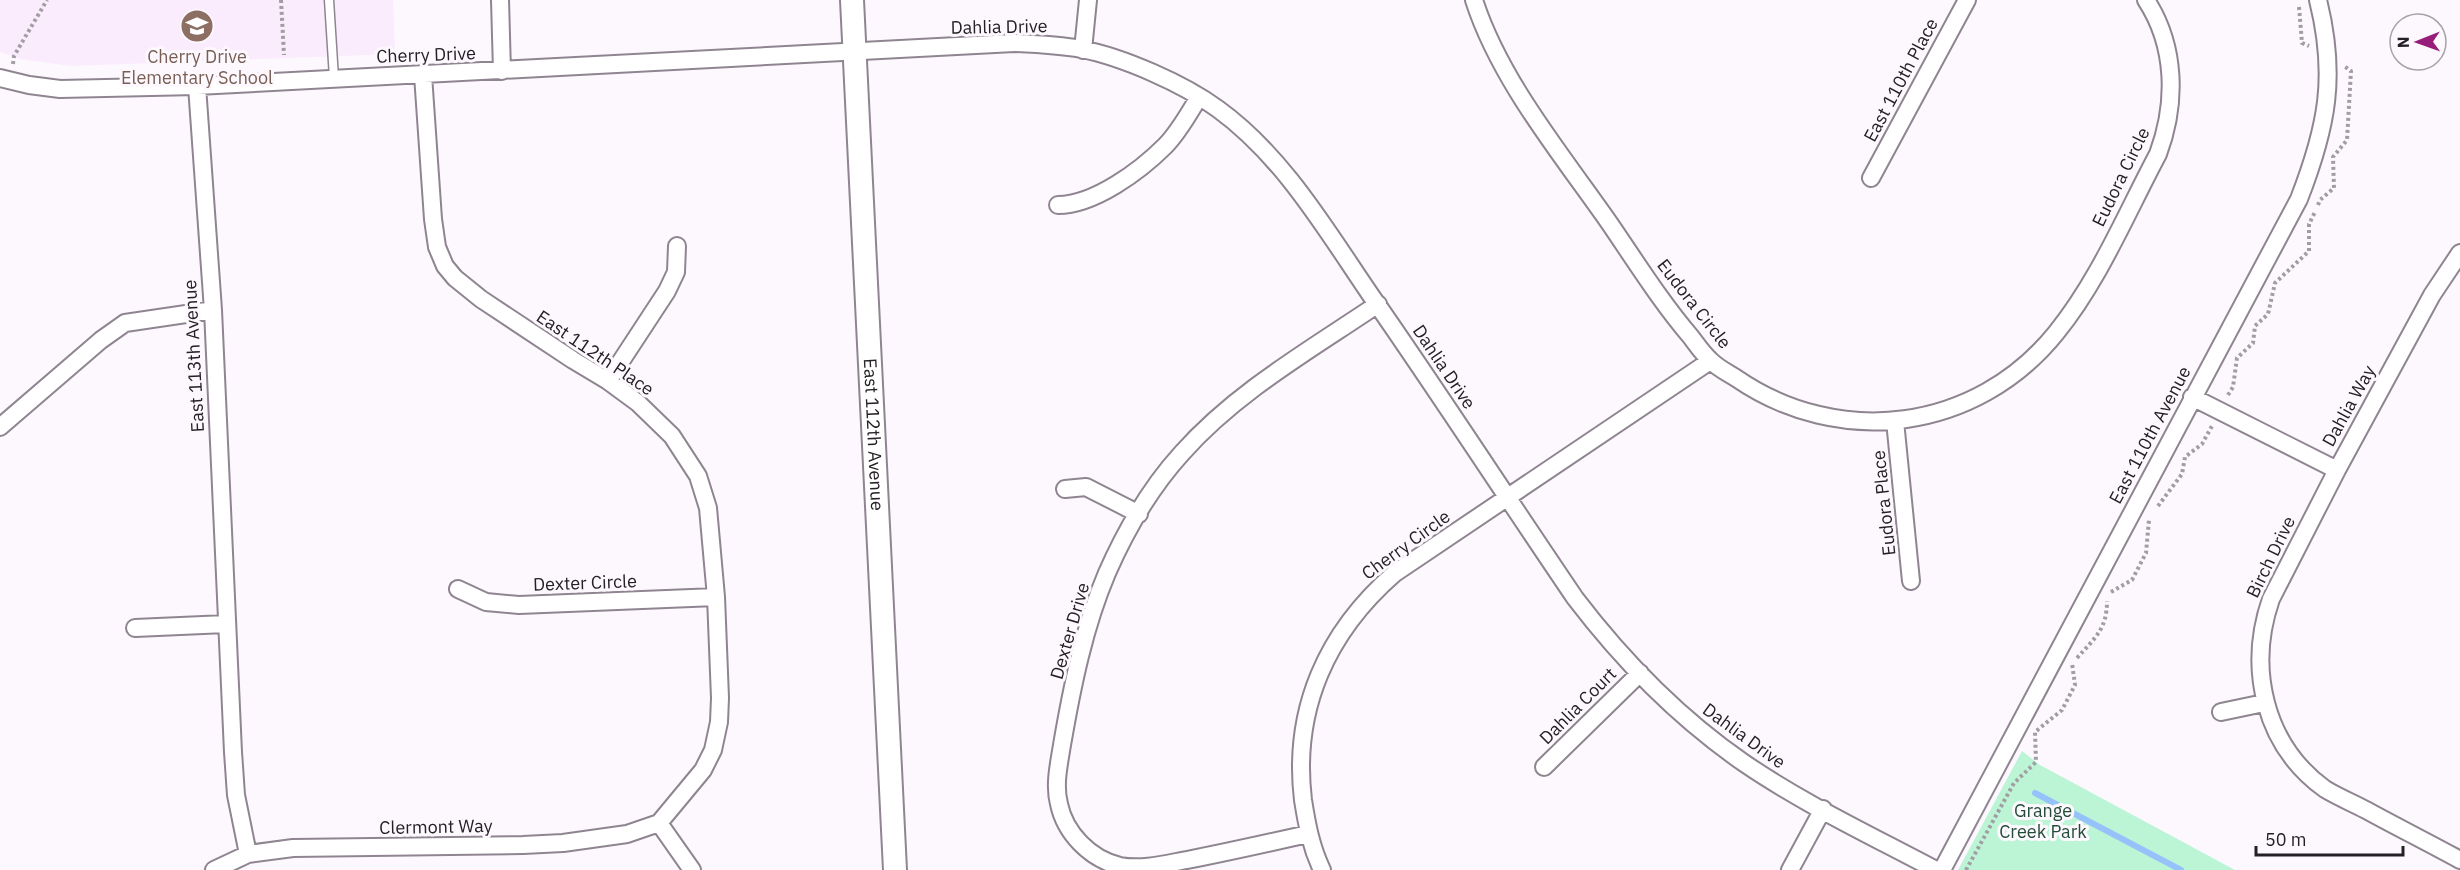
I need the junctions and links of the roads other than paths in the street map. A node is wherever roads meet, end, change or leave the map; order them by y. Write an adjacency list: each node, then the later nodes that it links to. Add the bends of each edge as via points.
1 (329, 0): 13 (lane)
2 (500, 0): 11 (street)
3 (852, 0): 10 (street, East 112th Avenue)
4 (1088, 0): 9 (street)
5 (1474, 0): 23 (street, Eudora Circle, via 1483,28 1521,96 1676,319)
6 (1967, 0): 17 (street, East 110th Place)
7 (2146, 0): 26 (street, Eudora Circle, via 2158,21 2170,63 2166,131 2158,154 2074,310 2054,336 1996,386 1952,408)
8 (2318, 0): 25 (street, East 110th Avenue, via 2329,56 2317,154 2299,199)
9 (1083, 50): 10 (street, Dahlia Drive, via 1014,43); 16 (street, Dahlia Drive, via 1181,86)
10 (854, 52): 11 (street, Cherry Drive); 48 (street, East 112th Avenue)
11 (502, 71): 12 (street, Cherry Drive)
12 (423, 75): 13 (street, Cherry Drive); 24 (street, East 112th Place, via 433,219 445,267 481,299)
13 (334, 78): 15 (street, Cherry Drive)
14 (5, 80): 15 (street, Cherry Drive, via 60,89)
15 (197, 86): 22 (street, East 113th Avenue)
16 (1199, 97): 18 (street, via 1176,133 1153,157 1101,193 1079,203); 21 (street, Dahlia Drive, via 1266,150)
17 (1871, 178)
18 (1058, 205)
19 (677, 246): 24 (street, via 676,272 667,291)
20 (2460, 253): 28 (street, Dahlia Way, via 2432,295)
21 (1378, 304): 30 (street, Dahlia Drive); 31 (street, Dexter Drive, via 1242,398 1181,454)
22 (213, 310): 27 (street, via 125,323); 35 (street, East 113th Avenue)
23 (1710, 361): 26 (street, Eudora Circle, via 1756,392 1793,409 1844,421); 30 (street, Cherry Circle)
24 (608, 381): 34 (street, East 112th Place, via 672,436 698,476 708,508)
25 (2192, 397): 28 (street, Dahlia Way); 52 (street, East 110th Avenue)
26 (1895, 421): 32 (street, Eudora Place)
27 (0, 427)
28 (2337, 470): 38 (street, Birch Drive, via 2271,599 2264,621 2260,665)
29 (1065, 489): 31 (street, via 1086,487)
30 (1509, 497): 37 (street, Dahlia Drive, via 1575,598); 43 (street, Cherry Circle, via 1395,573 1359,607 1336,642 1319,675 1304,725 1301,784)
31 (1139, 514): 43 (street, Dexter Drive, via 1108,572 1085,636 1058,774 1064,819 1078,841 1095,856 1133,868)
32 (1911, 581)
33 (458, 589): 34 (street, Dexter Circle, via 486,602 519,605)
34 (716, 597): 42 (street, East 112th Place, via 720,698 713,750 698,777)
35 (226, 624): 36 (street); 44 (street, East 113th Avenue, via 236,795)
36 (135, 628)
37 (1640, 673): 40 (street, Dahlia Court); 41 (street, Dahlia Drive, via 1667,702 1717,743)
38 (2264, 703): 39 (street); 45 (street, Birch Drive, via 2281,741 2325,789)
39 (2221, 712)
40 (1544, 767)
41 (1823, 809): 50 (street); 51 (street, Dahlia Drive)
42 (659, 823): 44 (street, Clermont Way, via 627,834 563,843 293,848); 47 (street)
43 (1308, 834): 49 (street, Cherry Circle)
44 (248, 854): 46 (street, Clermont Way)
45 (2460, 860)
46 (214, 870)
47 (692, 870)
48 (895, 870)
49 (1322, 870)
50 (1790, 870)
51 (1936, 870)
52 (1942, 870)

